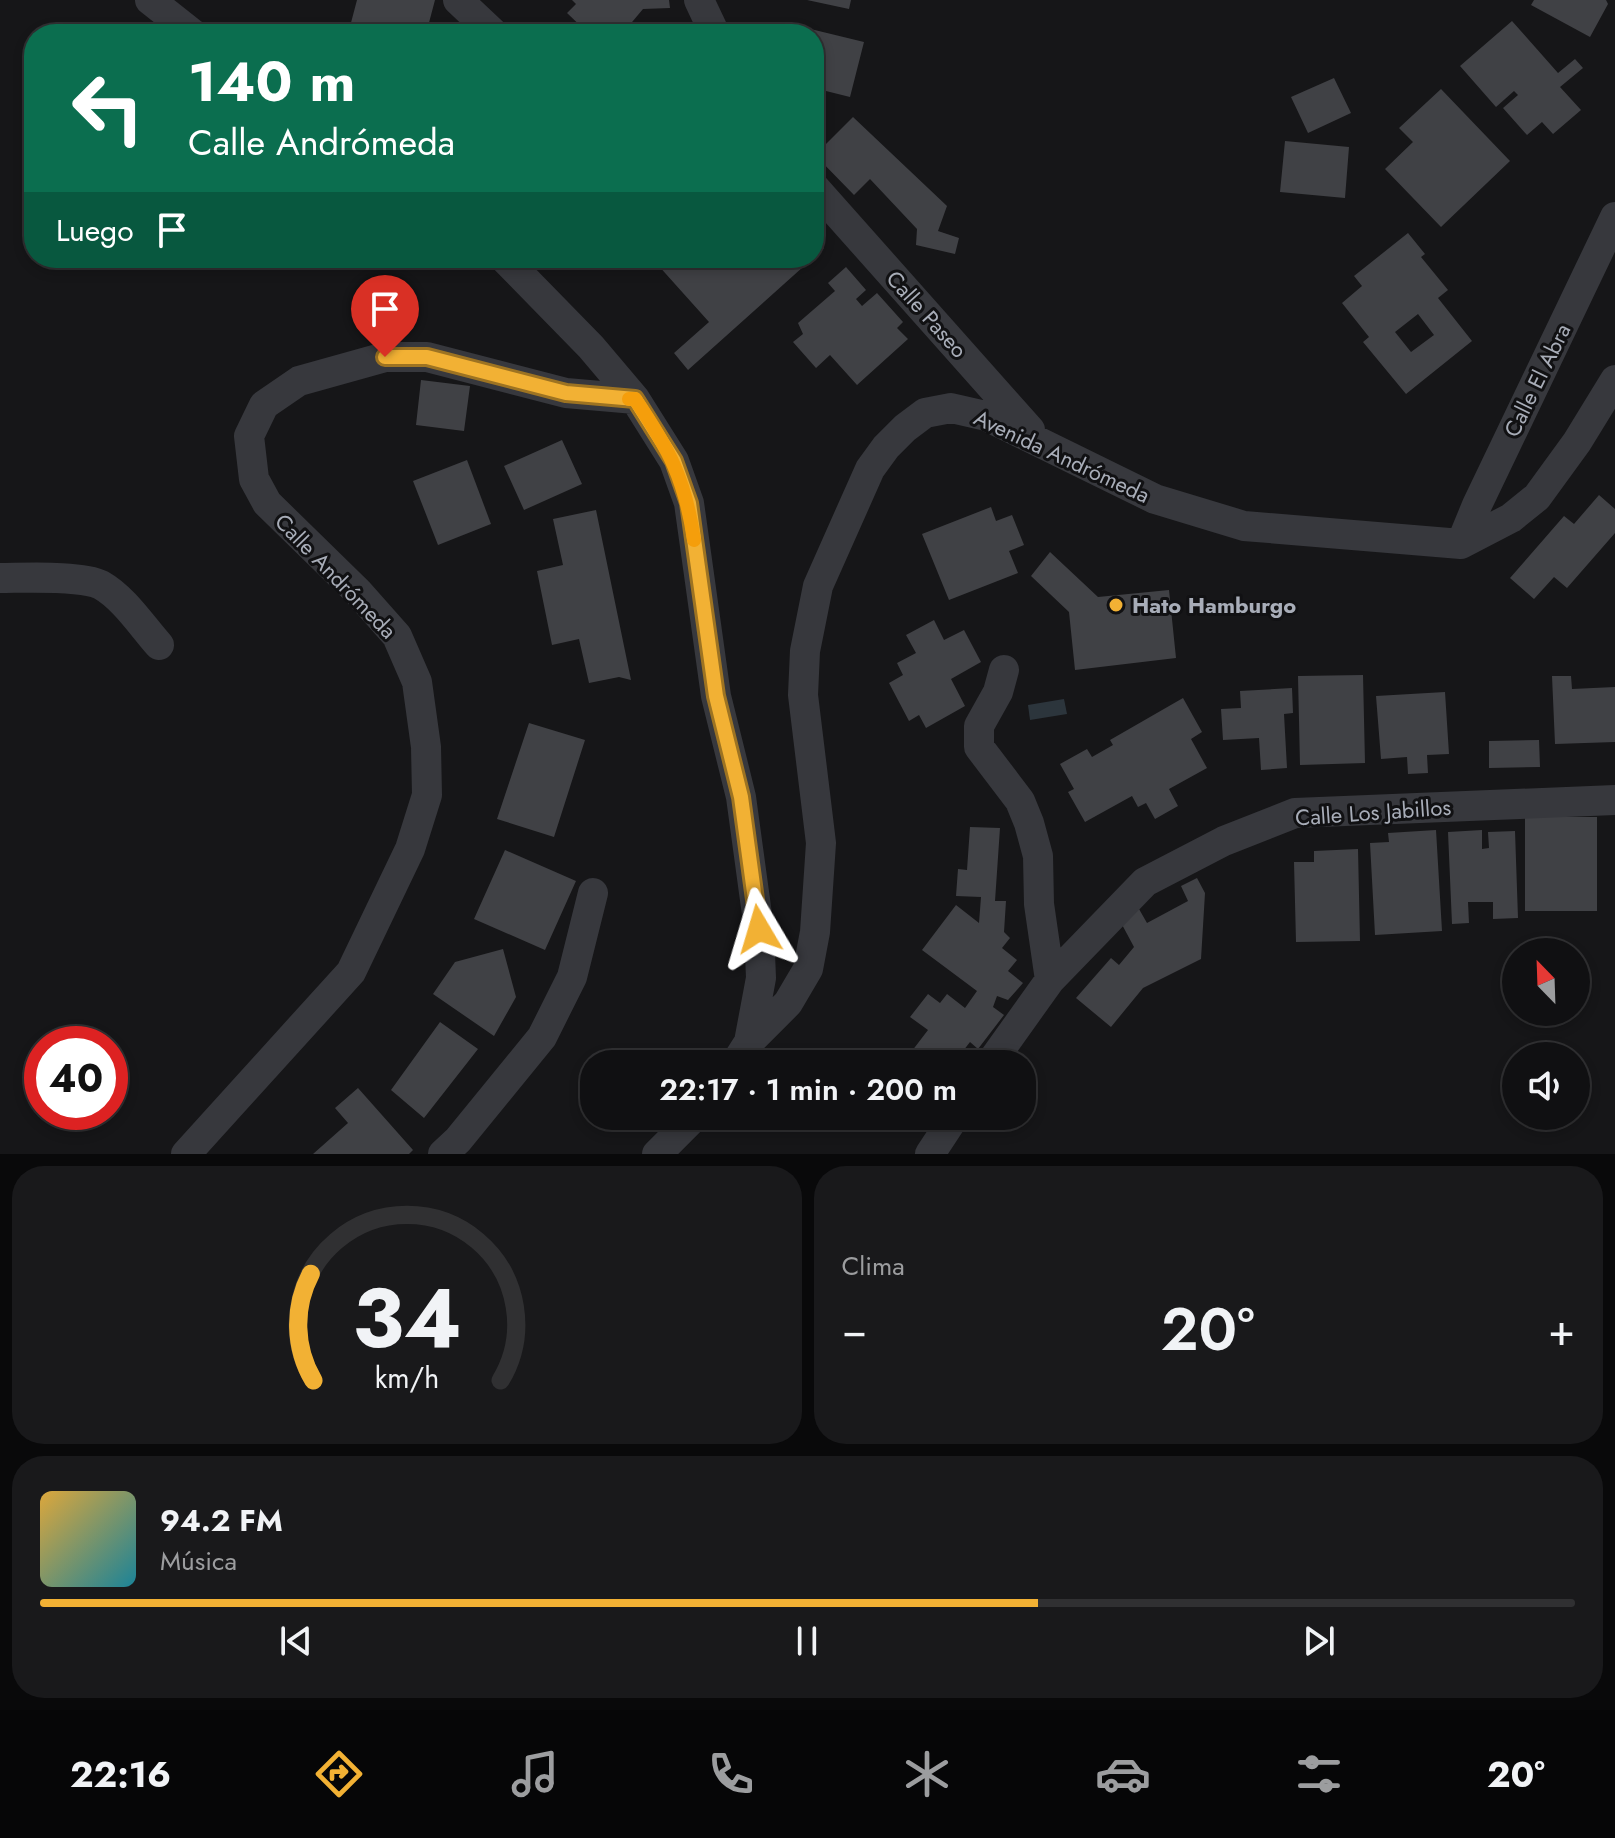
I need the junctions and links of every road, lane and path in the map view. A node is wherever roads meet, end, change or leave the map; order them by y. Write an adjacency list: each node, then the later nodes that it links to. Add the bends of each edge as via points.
1 (150, 0): 4 (street)
2 (458, 0): 5 (street)
3 (699, 0): 6 (street)
4 (180, 24)
5 (483, 24)
6 (710, 24)
7 (824, 198): 12 (street, Calle Paseo)
8 (1615, 217): 13 (street, Calle El Abra)
9 (514, 268): 11 (street)
10 (1615, 380): 13 (street, via 1537,497 1511,518)
11 (635, 399): 20 (street, via 674,461 689,503 716,696 741,797 761,978); 25 (street, Calle Andrómeda, via 566,393 427,357 385,357 299,381 264,405 249,436 254,479 267,503 397,636 417,682 427,795 410,849 351,972)
12 (1039, 441): 13 (street, Avenida Andrómeda, via 1155,499 1244,526); 21 (street, Avenida Andrómeda, via 986,416 951,408 925,413 905,428 870,469 818,586 805,651 805,732 821,843 808,969 788,1003)
13 (1461, 544)
14 (0, 578): 15 (street, via 100,585)
15 (159, 645)
16 (1004, 670): 19 (street, via 979,726 979,747 1020,801 1029,823 1038,856)
17 (1615, 800): 19 (street, Calle Los Jabillos, via 1295,813 1224,841 1145,882)
18 (593, 893): 26 (street, via 572,977 542,1037)
19 (1050, 980): 22 (street, Calle Los Jabillos)
20 (743, 1050)
21 (745, 1050)
22 (1000, 1050)
23 (681, 1130): 27 (street)
24 (946, 1130): 28 (street)
25 (186, 1154)
26 (443, 1154)
27 (657, 1154)
28 (930, 1154)

